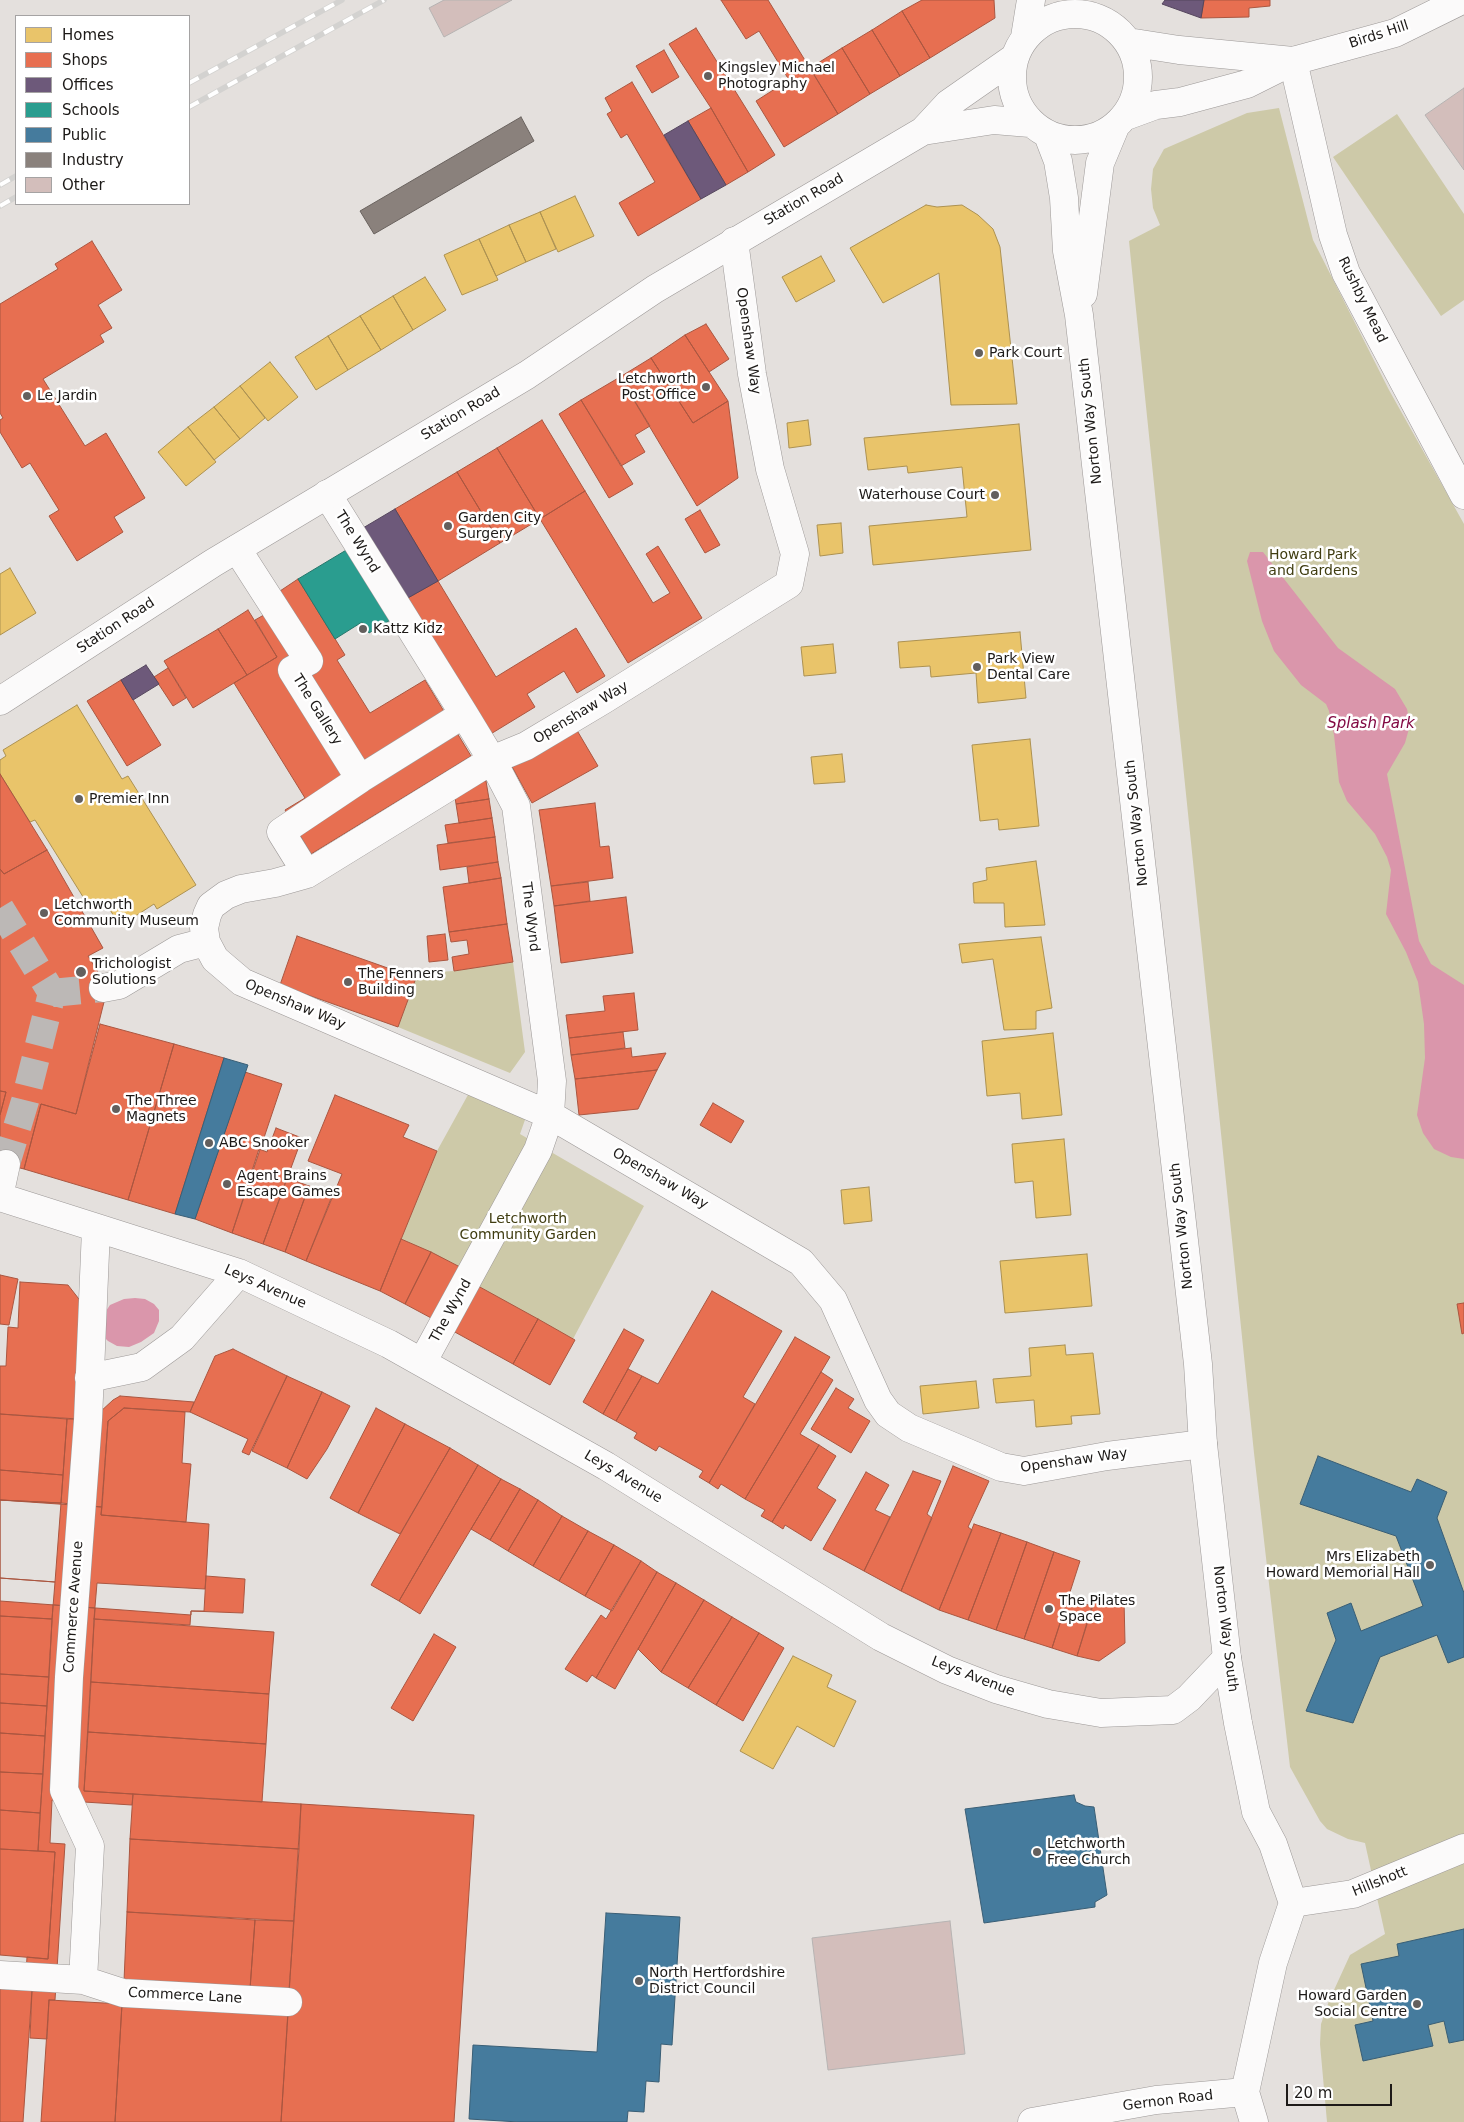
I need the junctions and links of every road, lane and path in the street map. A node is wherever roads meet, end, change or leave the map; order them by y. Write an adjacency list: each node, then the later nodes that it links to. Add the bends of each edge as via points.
1 (1031, 0): 5 (street)
2 (1088, 0): 4 (street)
3 (1462, 0): 6 (street, Birds Hill, via 1395,33)
4 (1119, 33): 5 (street, via 1089,15 1066,14 1043,22); 6 (street, Birds Hill, via 1179,50); 7 (street, via 1136,60 1139,79 1135,98)
5 (1020, 47): 8 (street, via 1011,80 1017,104); 9 (street, Station Road, via 948,104)
6 (1293, 61): 7 (street, Birds Hill, via 1247,84 1156,105); 13 (street, Rushby Mead, via 1333,235 1346,274)
7 (1120, 122): 8 (street, via 1094,138 1071,141); 11 (street, Norton Way South, via 1100,163)
8 (1039, 129): 9 (street, Station Road, via 994,120); 11 (street, Norton Way South, via 1058,160 1067,251)
9 (923, 131): 10 (street, Station Road)
10 (734, 241): 12 (street, Station Road, via 655,289 527,375); 17 (street, Openshaw Way, via 752,374 770,469 795,554 789,584 552,731)
11 (1079, 315): 30 (street, Norton Way South, via 1198,1364)
12 (326, 494): 14 (street, Station Road); 16 (street, The Wynd)
13 (1464, 496)
14 (238, 549): 15 (street, Station Road); 18 (street, The Gallery, via 310,661 292,670)
15 (0, 700)
16 (464, 714): 17 (street, The Wynd); 18 (street)
17 (492, 760): 19 (street, Openshaw Way); 22 (street, The Wynd, via 516,806 552,1081)
18 (360, 779): 19 (street, via 281,832)
19 (307, 874): 20 (street, Openshaw Way, via 242,889 218,900 207,915 204,928)
20 (206, 942): 21 (street, via 179,949 118,985); 22 (street, Openshaw Way, via 215,959 242,982)
21 (103, 988)
22 (550, 1116): 28 (street, The Wynd, via 538,1150); 30 (street, Openshaw Way, via 801,1262 833,1300 878,1400 888,1414 909,1428 1001,1467 1024,1471)
23 (6, 1164): 24 (street)
24 (0, 1192)
25 (0, 1197): 26 (street, Leys Avenue)
26 (96, 1228): 27 (street, Leys Avenue); 29 (street, Commerce Avenue)
27 (239, 1273): 28 (street, Leys Avenue); 29 (street, via 182,1338 142,1367)
28 (423, 1361): 31 (street, Leys Avenue, via 606,1466 881,1636 947,1670 1048,1704 1101,1713 1173,1710)
29 (89, 1378): 35 (street, Commerce Avenue, via 64,1790 90,1846)
30 (1203, 1444): 31 (street, Norton Way South)
31 (1227, 1658): 33 (street, Norton Way South, via 1256,1812 1273,1844)
32 (1464, 1848): 33 (street, Hillshott, via 1353,1894)
33 (1293, 1903): 37 (street, via 1273,1963)
34 (0, 1975): 35 (street, Commerce Lane, via 40,1989)
35 (83, 1980): 36 (street, Commerce Lane, via 123,1992)
36 (288, 2002)
37 (1245, 2092): 38 (street, Gernon Road, via 1156,2100); 39 (street)
38 (1032, 2122)
39 (1254, 2122)

